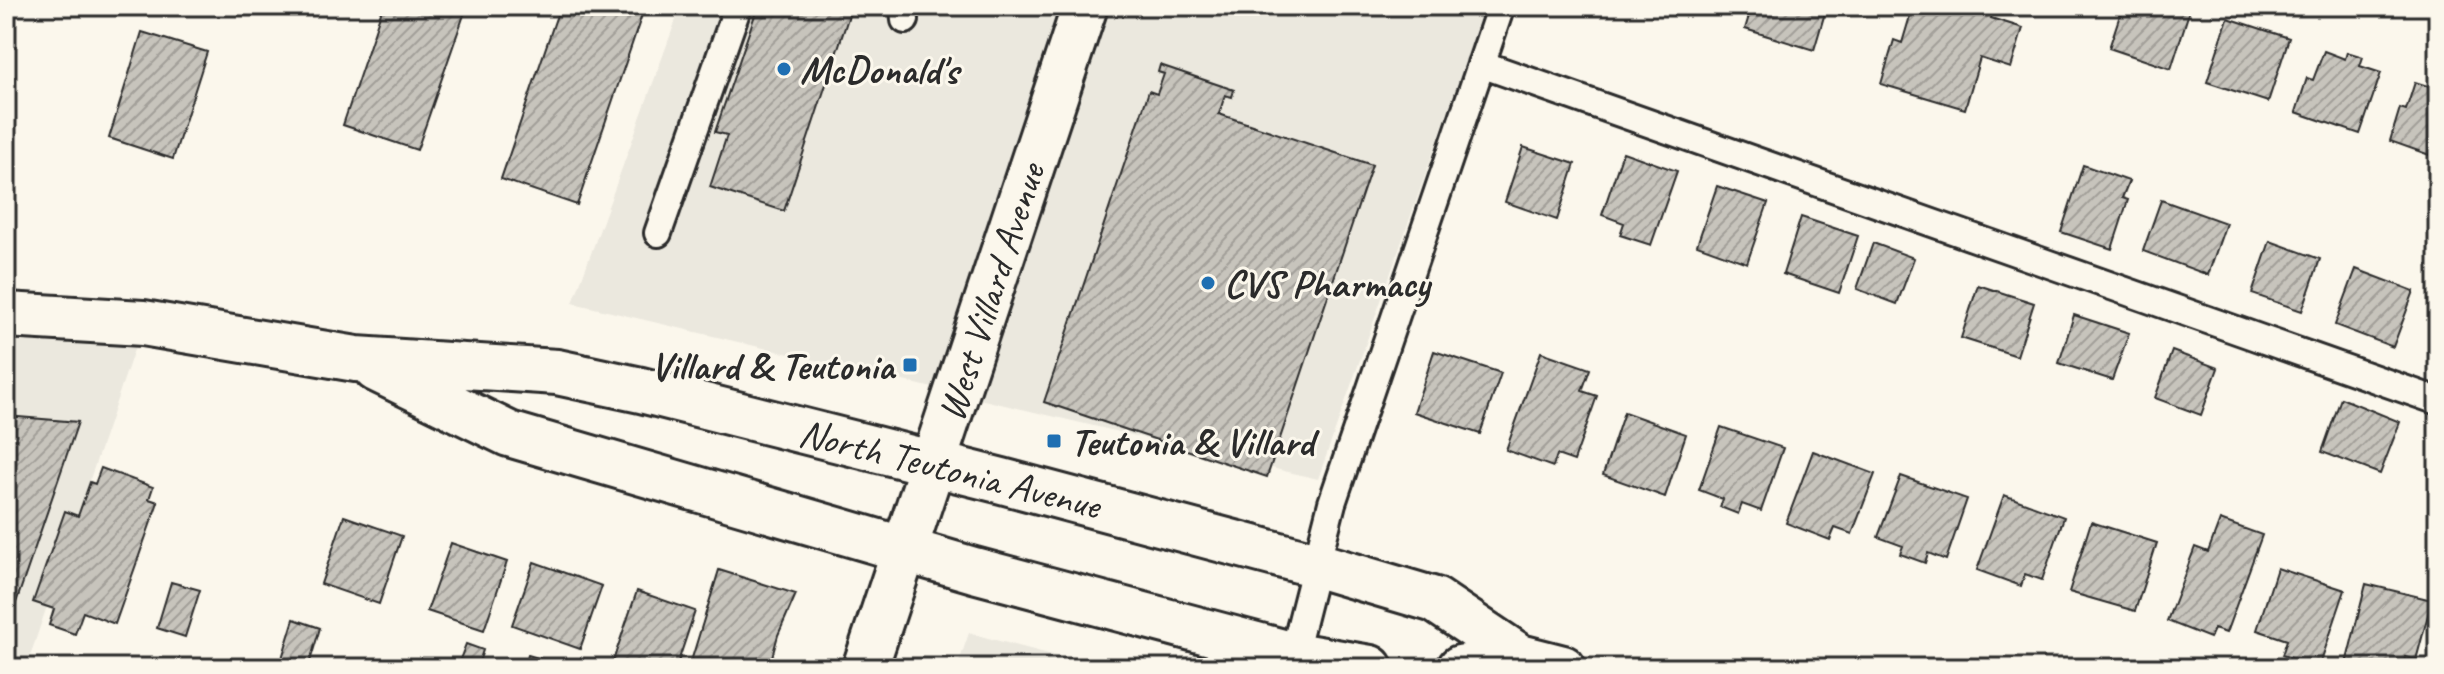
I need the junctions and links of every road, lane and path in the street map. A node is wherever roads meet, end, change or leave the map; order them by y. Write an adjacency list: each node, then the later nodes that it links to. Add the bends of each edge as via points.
1 (738, 6): 5 (lane)
2 (1085, 6): 9 (main road, West Villard Avenue)
3 (1501, 6): 4 (lane)
4 (1481, 64): 8 (lane); 11 (lane, via 1335,494)
5 (658, 233)
6 (6, 315): 7 (main road, North Teutonia Avenue, via 143,323)
7 (356, 359): 9 (main road, North Teutonia Avenue, via 557,372); 10 (main road, North Teutonia Avenue, via 509,434)
8 (2438, 401)
9 (934, 463): 10 (main road, West Villard Avenue); 11 (main road, North Teutonia Avenue)
10 (906, 550): 13 (main road, North Teutonia Avenue); 14 (main road, West Villard Avenue)
11 (1317, 565): 12 (main road, North Teutonia Avenue, via 1435,600); 13 (lane)
12 (1520, 657): 16 (main road, North Teutonia Avenue); 17 (main road, North Teutonia Avenue)
13 (1292, 661): 15 (main road, North Teutonia Avenue)
14 (865, 668)
15 (1370, 668)
16 (1460, 668)
17 (1563, 668)

